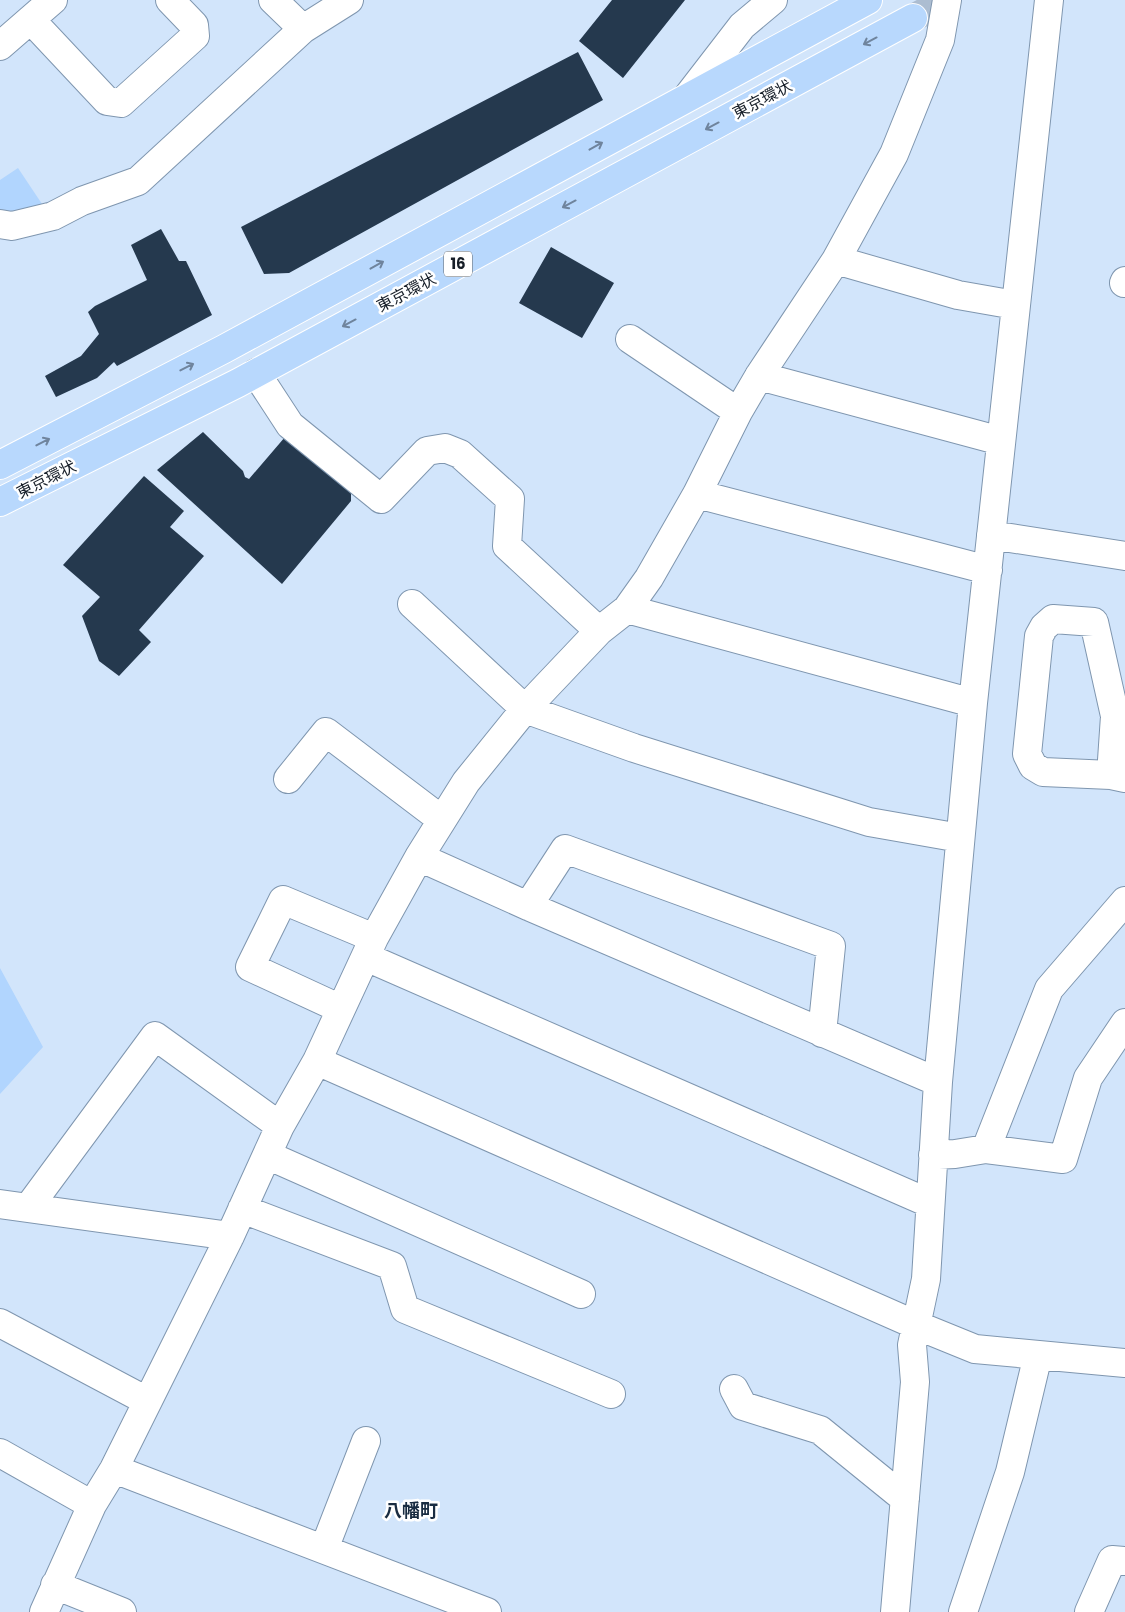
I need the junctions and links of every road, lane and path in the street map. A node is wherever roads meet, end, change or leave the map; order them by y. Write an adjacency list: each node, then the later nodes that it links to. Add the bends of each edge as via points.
1 (53, 0): 10 (street)
2 (170, 0): 10 (street, via 194,25 195,36 121,104 107,101)
3 (273, 0): 11 (street)
4 (349, 0): 11 (street)
5 (773, 0): 13 (street, via 742,26)
6 (868, 0): 13 (highway, 東京環状 / 16)
7 (947, 0): 15 (street, via 940,40 894,154)
8 (1049, 0): 16 (street)
9 (913, 18): 18 (highway, 東京環状 / 16, one-way to 18)
10 (31, 20): 12 (street)
11 (303, 29): 14 (street, via 138,182 82,201 53,216 12,226)
12 (0, 46)
13 (688, 96): 22 (highway, 東京環状 / 16, one-way to 13, via 224,348)
14 (0, 224)
15 (836, 260): 16 (street, via 958,295); 19 (street)
16 (1015, 305): 21 (street)
17 (630, 339): 20 (street)
18 (256, 373): 24 (highway, 東京環状 / 16); 30 (street, via 290,425 381,499 427,451 445,448 460,454 510,499 506,546)
19 (759, 376): 20 (street); 21 (street)
20 (738, 412): 23 (street)
21 (1001, 441): 25 (street)
22 (0, 465)
23 (697, 494): 27 (street); 29 (street, via 649,578)
24 (0, 502)
25 (992, 535): 26 (street); 27 (street)
26 (1125, 556)
27 (988, 570): 31 (street)
28 (412, 604): 32 (street)
29 (627, 609): 30 (street); 31 (street)
30 (599, 631): 32 (street)
31 (973, 702): 36 (street)
32 (525, 709): 35 (street, via 466,782); 36 (street, via 634,748 869,822)
33 (1118, 776): 33 (street, via 1043,772 1033,766 1028,754 1039,636 1053,620 1094,622 1115,716)
34 (288, 779): 35 (street, via 326,732)
35 (442, 820): 37 (street)
36 (960, 838): 45 (street)
37 (419, 857): 39 (street); 40 (street)
38 (1125, 900): 47 (street, via 1049,989)
39 (528, 906): 43 (street); 43 (street, via 565,849 831,946)
40 (370, 947): 41 (street); 41 (street, via 283,900 250,967); 50 (street)
41 (341, 1009): 44 (street)
42 (1125, 1022): 47 (street, via 1088,1078 1063,1159)
43 (822, 1033): 45 (street)
44 (317, 1061): 46 (street); 57 (street)
45 (938, 1082): 49 (street)
46 (280, 1126): 48 (street); 52 (street, via 155,1036)
47 (986, 1149): 49 (street)
48 (268, 1155): 53 (street); 55 (street)
49 (933, 1155): 50 (street)
50 (929, 1203): 57 (street, via 926,1279)
51 (0, 1204): 52 (street)
52 (28, 1208): 54 (street)
53 (242, 1209): 54 (street); 61 (street, via 392,1266 405,1309)
54 (230, 1236): 62 (street)
55 (581, 1294)
56 (0, 1323): 62 (street)
57 (916, 1325): 58 (street, via 975,1349); 66 (street, via 912,1345 915,1382)
58 (1038, 1355): 59 (street); 75 (street, via 1010,1472)
59 (1125, 1362)
60 (734, 1389): 66 (street, via 743,1406 820,1430)
61 (611, 1394)
62 (147, 1401): 65 (street)
63 (366, 1441): 68 (street)
64 (0, 1453): 67 (street)
65 (114, 1469): 67 (street); 68 (street)
66 (905, 1499): 74 (street)
67 (92, 1504): 70 (street)
68 (324, 1549): 73 (street)
69 (1125, 1561): 76 (street, via 1112,1560)
70 (56, 1585): 71 (street); 72 (street)
71 (44, 1612)
72 (122, 1612)
73 (487, 1612)
74 (895, 1612)
75 (962, 1612)
76 (1089, 1612)

